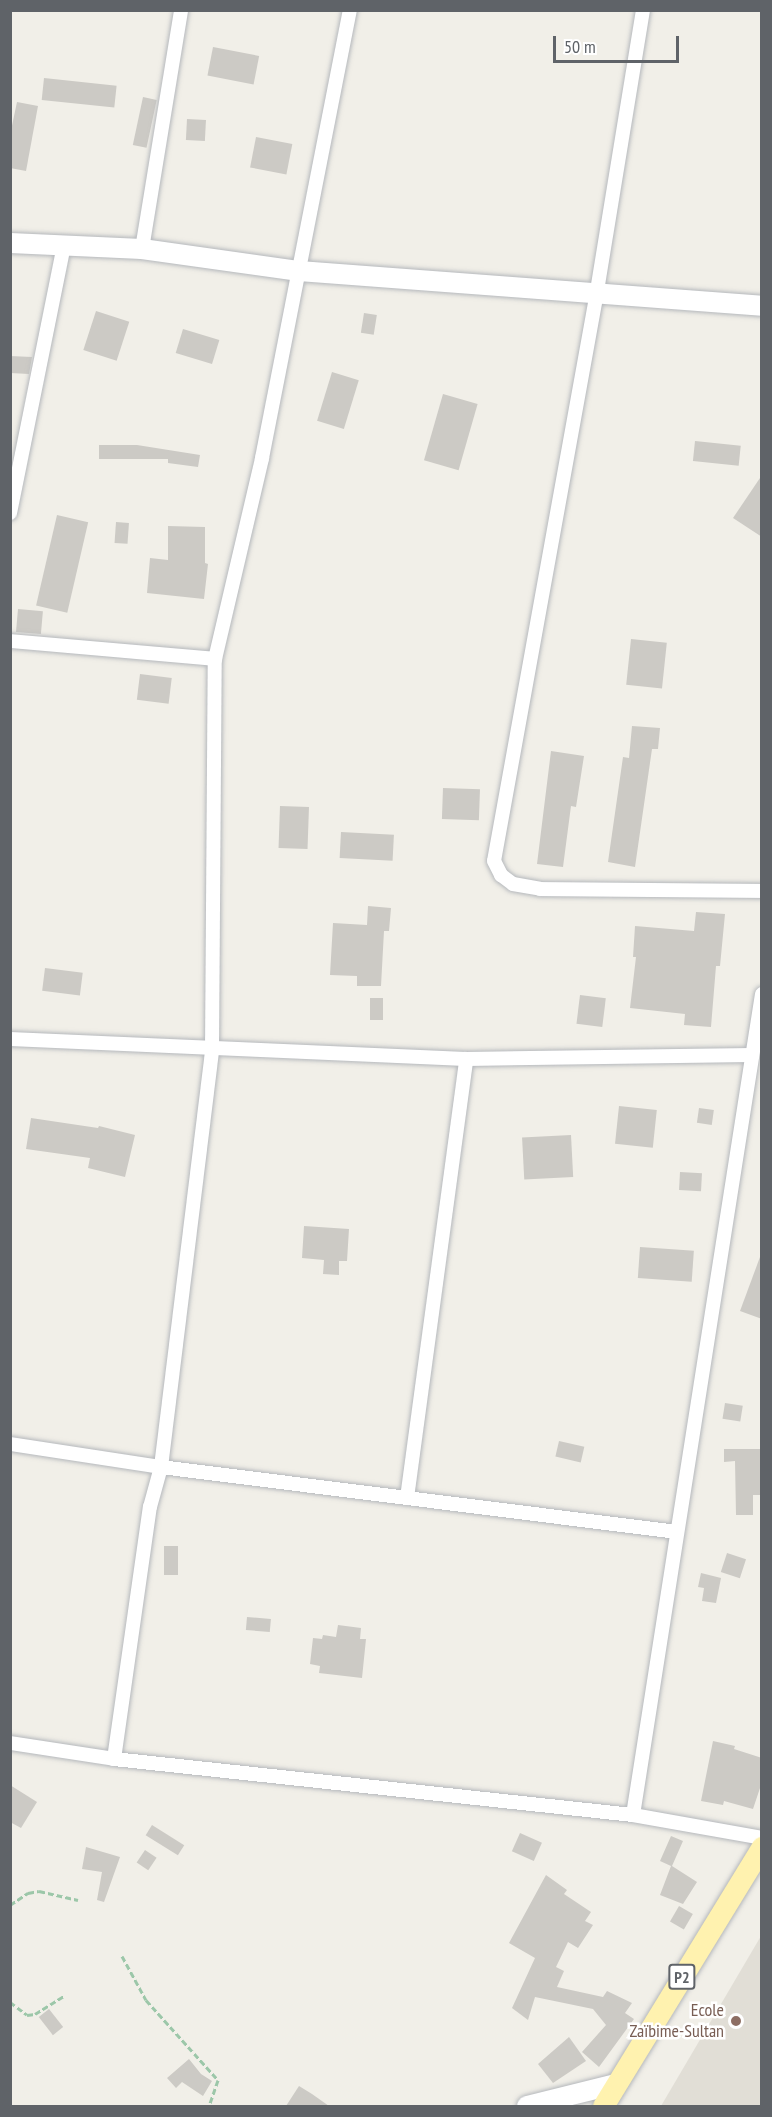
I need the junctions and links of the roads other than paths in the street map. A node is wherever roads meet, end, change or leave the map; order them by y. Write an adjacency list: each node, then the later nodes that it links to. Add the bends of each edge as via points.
1 (181, 10): 6 (street)
2 (350, 10): 7 (street)
3 (643, 10): 8 (street)
4 (10, 243): 5 (street)
5 (64, 246): 6 (street); 10 (street)
6 (142, 249): 7 (street)
7 (299, 271): 8 (street); 12 (street, via 262,458)
8 (597, 292): 9 (street); 13 (street, via 494,861 501,875 513,884 540,889)
9 (762, 306)
10 (10, 513)
11 (10, 641): 12 (street)
12 (215, 659): 16 (street)
13 (762, 891)
14 (762, 994): 17 (street)
15 (10, 1039): 16 (street)
16 (212, 1050): 18 (street); 20 (street)
17 (752, 1055): 18 (street); 22 (street)
18 (466, 1059): 21 (street)
19 (10, 1443): 20 (street)
20 (161, 1467): 21 (street); 24 (street, via 150,1507)
21 (407, 1498): 22 (street)
22 (677, 1532): 25 (street)
23 (10, 1743): 24 (street)
24 (114, 1759): 25 (street)
25 (633, 1815): 26 (street)
26 (762, 1838)
27 (762, 1847): 28 (main road, P2)
28 (616, 2084): 29 (street); 30 (main road, P2)
29 (527, 2106)
30 (603, 2106)

